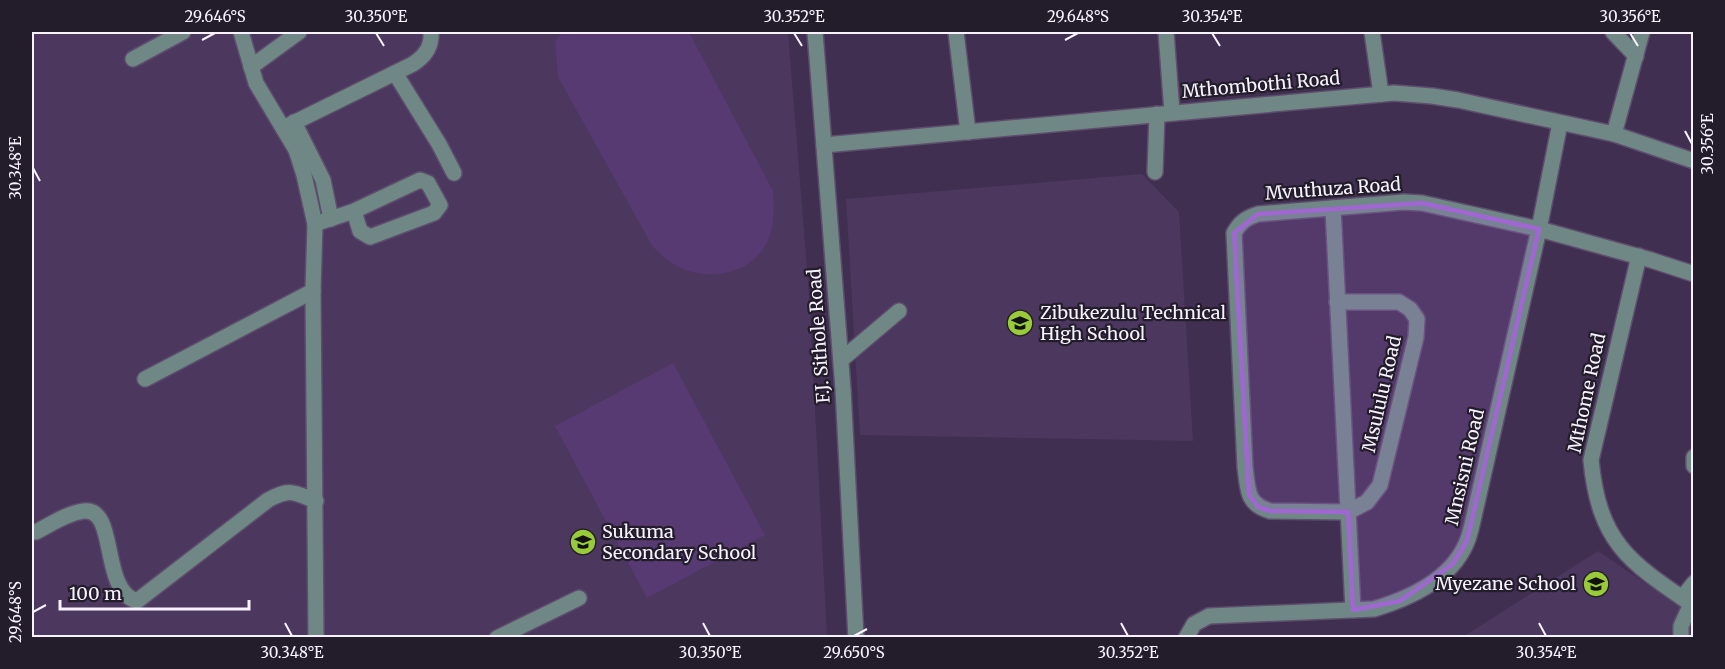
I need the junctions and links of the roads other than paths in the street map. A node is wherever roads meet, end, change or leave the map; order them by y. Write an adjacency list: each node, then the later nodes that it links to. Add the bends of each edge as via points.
1 (183, 32): 12 (street)
2 (241, 32): 13 (street)
3 (299, 32): 13 (street)
4 (431, 32): 14 (street, via 427,51 421,58)
5 (815, 32): 21 (street, F.J. Sithole Road)
6 (956, 32): 19 (street)
7 (1166, 32): 16 (street)
8 (1372, 32): 15 (street)
9 (1613, 32): 11 (street)
10 (1642, 32): 11 (street)
11 (1635, 56): 20 (street)
12 (133, 59)
13 (251, 67): 18 (street, via 256,83)
14 (395, 73): 18 (street); 23 (street)
15 (1382, 94): 16 (street, Mthombothi Road); 17 (street, Mthombothi Road, via 1441,97)
16 (1165, 113): 19 (street, Mthombothi Road); 24 (street)
17 (1560, 123): 20 (street, Mthombothi Road); 29 (street, Mnsisni Road)
18 (288, 125): 27 (street, via 323,180); 28 (street)
19 (968, 132): 21 (street, Mthombothi Road)
20 (1614, 134): 22 (street, Mthombothi Road)
21 (824, 146): 35 (street, F.J. Sithole Road)
22 (1694, 160)
23 (454, 172)
24 (1155, 172)
25 (1333, 208): 29 (street, Mvuthuza Road, via 1422,203); 33 (street, Msululu Road); 40 (street, Mvuthuza Road, via 1258,214 1239,224 1234,233 1244,456 1249,495 1258,507 1270,511)
26 (354, 211): 26 (street, via 420,180 428,183 440,205 435,213 370,237 360,231); 27 (street)
27 (331, 219): 28 (street)
28 (315, 224): 32 (street)
29 (1539, 229): 30 (street, Mvuthuza Road); 45 (street, Mnsisni Road, via 1467,541 1453,564 1425,588 1374,609)
30 (1639, 256): 31 (street, Mvuthuza Road); 44 (street, Mthome Road, via 1591,460 1593,488 1614,540 1642,570)
31 (1694, 274)
32 (313, 291): 36 (street); 39 (street)
33 (1337, 302): 40 (street, Msululu Road); 40 (street, Msululu Road, via 1399,302 1417,319 1383,478 1372,498)
34 (899, 311): 35 (street)
35 (841, 360): 48 (street, F.J. Sithole Road)
36 (145, 380)
37 (1694, 457): 38 (street)
38 (1694, 466)
39 (316, 501): 41 (street, via 284,491 137,601 121,590 113,573 105,531 100,518 92,512 74,513); 46 (street)
40 (1348, 513): 45 (street, Msululu Road)
41 (36, 531)
42 (1694, 583): 44 (street)
43 (579, 598): 47 (street)
44 (1689, 603): 50 (street)
45 (1353, 610): 49 (street, Mnsisni Road, via 1209,616 1194,624)
46 (316, 638)
47 (497, 638)
48 (856, 638)
49 (1186, 638)
50 (1681, 638)

